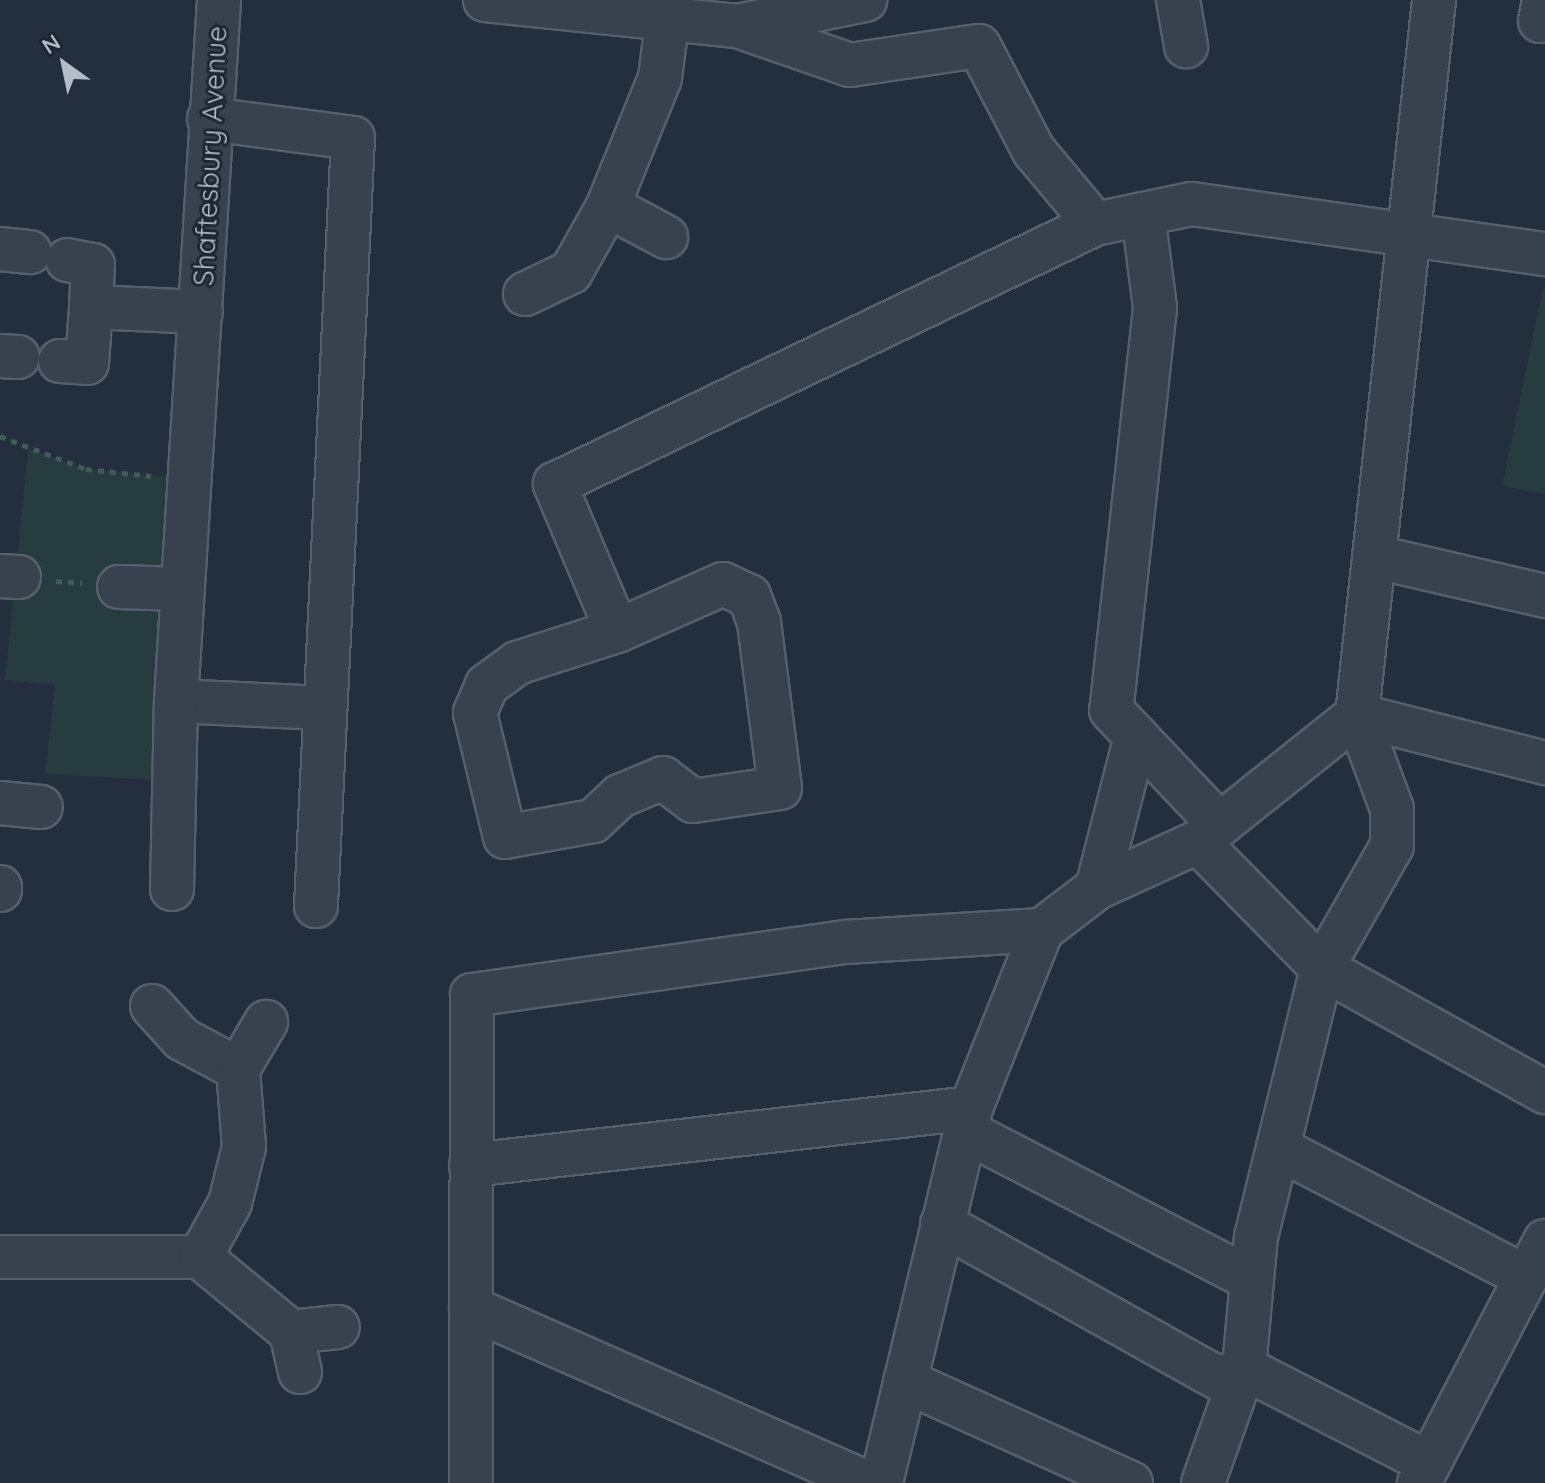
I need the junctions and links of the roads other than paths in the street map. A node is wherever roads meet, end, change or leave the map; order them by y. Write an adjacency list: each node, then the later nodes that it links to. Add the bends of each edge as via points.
1 (219, 0): 9 (street, Shaftesbury Avenue)
2 (485, 0): 6 (street)
3 (865, 0): 7 (street)
4 (1178, 0): 8 (street)
5 (1434, 0): 13 (street)
6 (667, 23): 7 (street); 10 (street, via 660,78)
7 (737, 26): 12 (street, via 850,65 979,46 1034,151)
8 (1186, 46)
9 (209, 119): 19 (street, Shaftesbury Avenue); 27 (street, via 368,140)
10 (608, 206): 14 (street); 17 (street, via 571,272)
11 (1143, 214): 12 (street); 13 (street, via 1192,204); 29 (street, via 1155,308 1111,710)
12 (1095, 224): 25 (street, via 555,484)
13 (1413, 234): 16 (street); 21 (street)
14 (666, 237)
15 (32, 254): 18 (street, via 93,265)
16 (1545, 254)
17 (525, 294)
18 (91, 307): 19 (street, Shaftesbury Avenue); 20 (street, via 87,363)
19 (201, 312): 23 (street, Shaftesbury Avenue)
20 (60, 361)
21 (1376, 557): 24 (street); 28 (street)
22 (119, 587): 23 (street)
23 (182, 589): 26 (street, Shaftesbury Avenue)
24 (1545, 596)
25 (617, 631): 25 (street, via 517,663 487,685 475,713 505,837 593,821 620,796 663,778 693,801 780,788 759,622 749,596 712,587)
26 (176, 701): 27 (street); 35 (street, Shaftesbury Avenue)
27 (323, 708): 36 (street)
28 (1357, 715): 30 (street); 33 (street); 38 (street, via 1392,809 1392,846)
29 (1136, 736): 33 (street); 34 (street)
30 (1545, 763)
31 (0, 803): 32 (street)
32 (41, 807)
33 (1209, 833): 34 (street); 38 (street)
34 (1097, 888): 37 (street)
35 (172, 889)
36 (316, 906)
37 (1042, 930): 43 (street); 45 (street, via 845,942 472,995)
38 (1322, 968): 42 (street); 44 (street)
39 (152, 1006): 41 (street, via 182,1039)
40 (266, 1022): 41 (street)
41 (238, 1069): 49 (street, via 244,1147 230,1203)
42 (1545, 1092)
43 (968, 1120): 45 (street); 46 (street); 51 (street)
44 (1278, 1148): 50 (street); 51 (street)
45 (471, 1165): 52 (street)
46 (942, 1224): 55 (street, via 1220,1379); 57 (street)
47 (1545, 1241): 50 (street)
48 (0, 1257): 49 (street)
49 (200, 1257): 54 (street)
50 (1526, 1277): 58 (street)
51 (1252, 1280): 55 (street)
52 (471, 1308): 59 (street); 60 (street)
53 (338, 1327): 54 (street)
54 (291, 1332): 56 (street)
55 (1244, 1368): 58 (street); 63 (street)
56 (300, 1372)
57 (905, 1381): 61 (street); 62 (street)
58 (1424, 1473)
59 (471, 1483)
60 (868, 1483)
61 (881, 1483)
62 (1131, 1483)
63 (1203, 1483)

